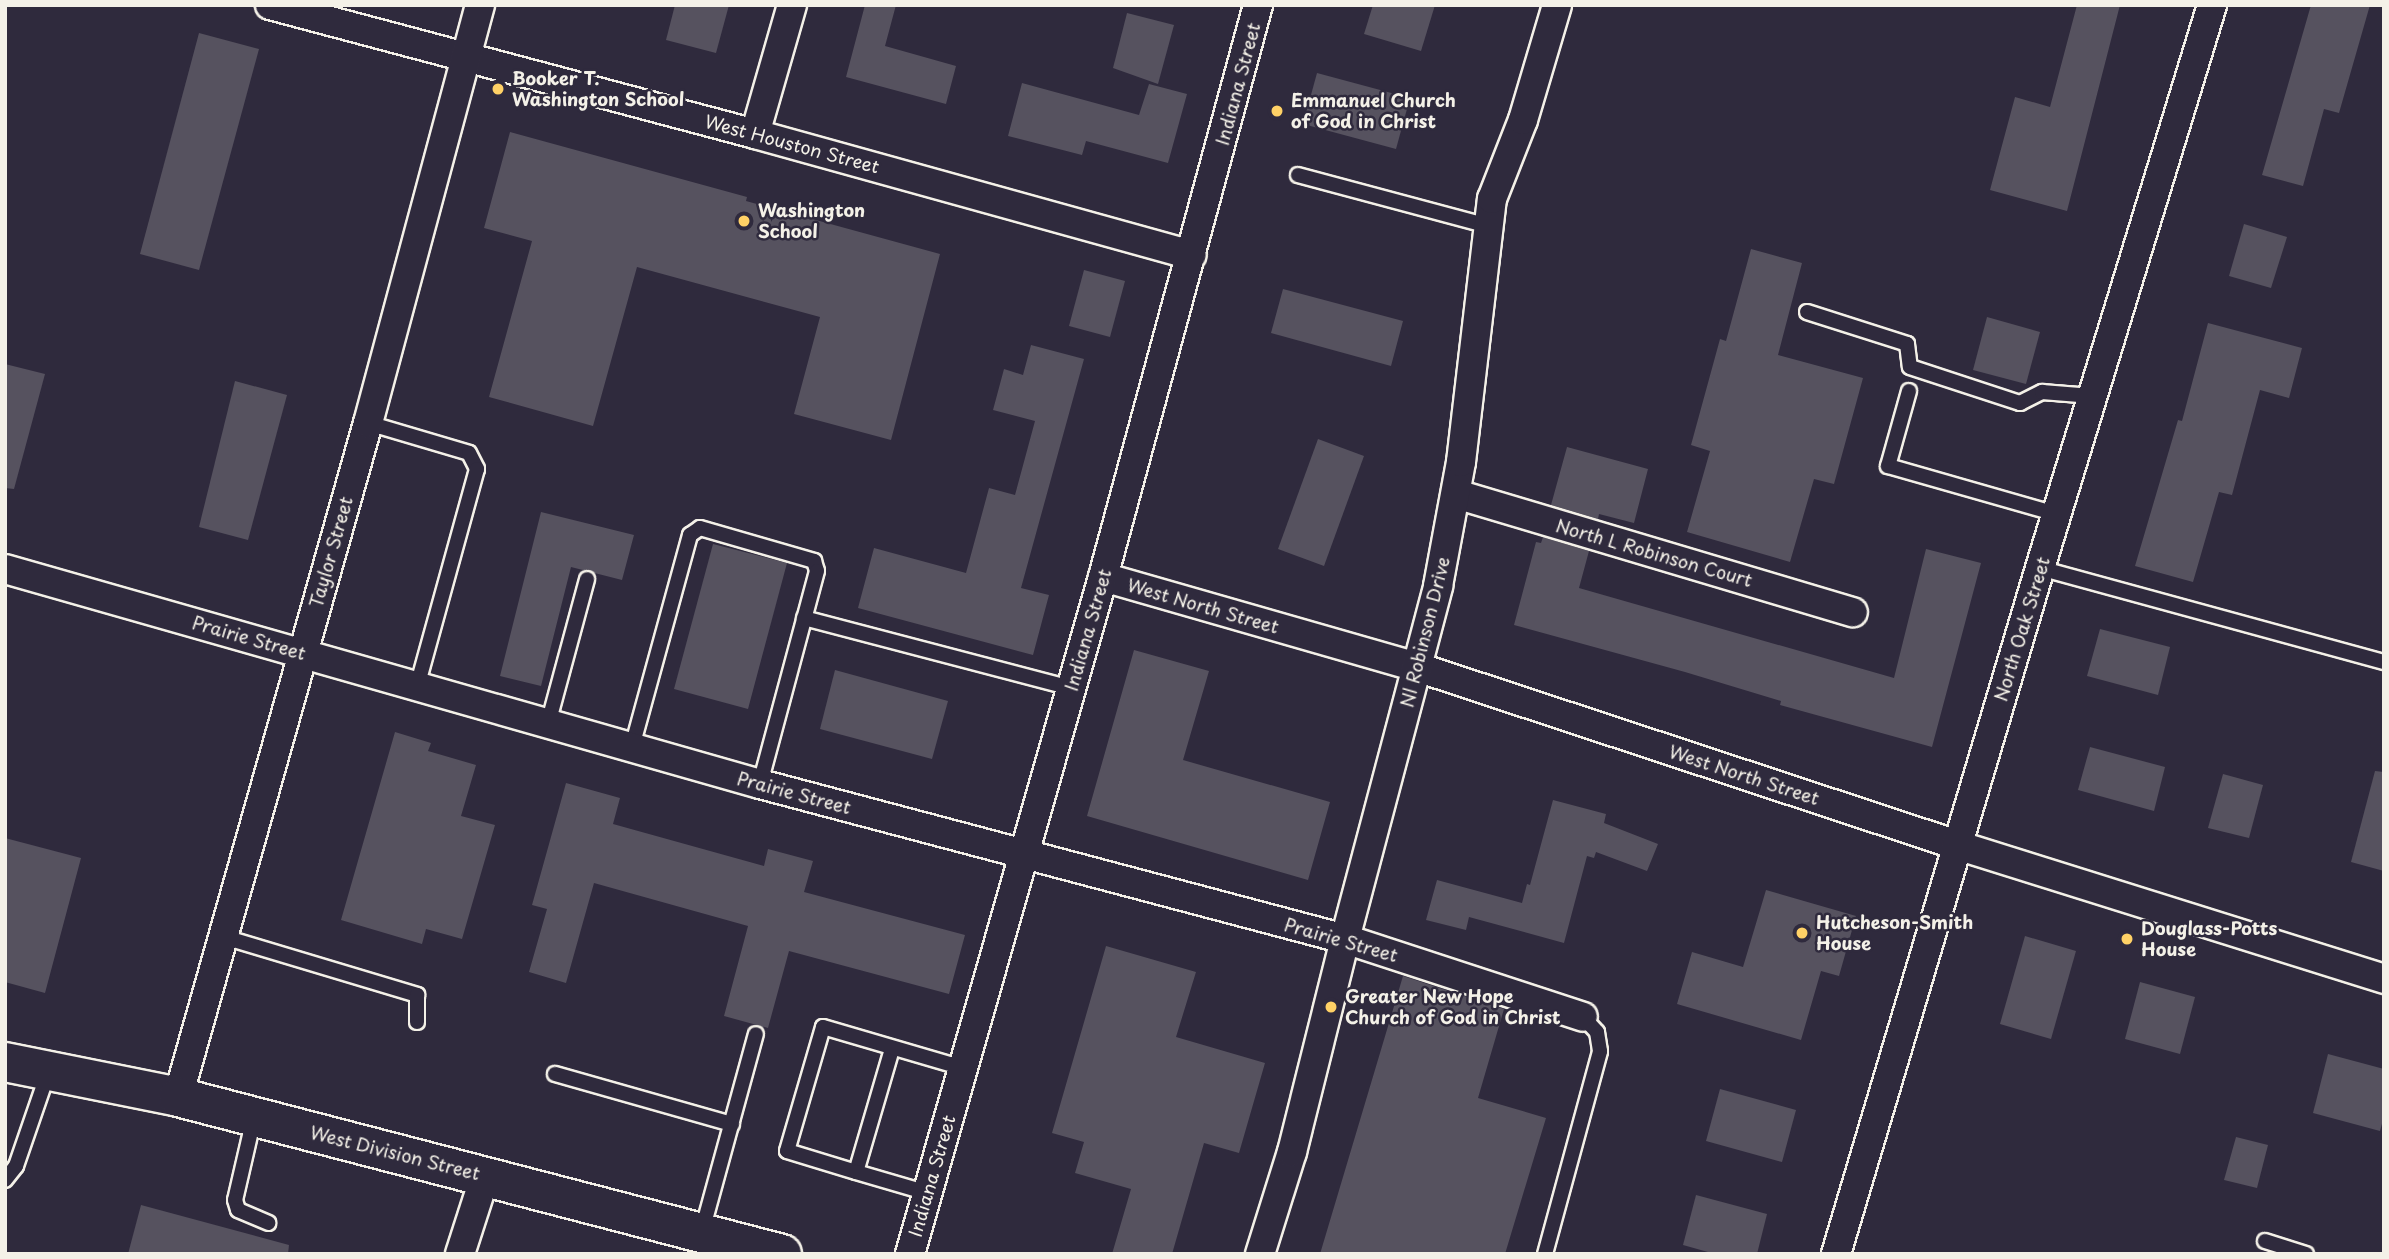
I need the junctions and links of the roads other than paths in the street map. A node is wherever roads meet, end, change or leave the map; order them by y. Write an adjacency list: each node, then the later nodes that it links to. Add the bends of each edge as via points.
1 (270, 5): 7 (street, West Houston Street)
2 (480, 5): 8 (street, Taylor Street)
3 (792, 5): 9 (street)
4 (1258, 5): 12 (street, Indiana Street)
5 (1557, 5): 11 (street, Nl Robinson Drive, via 1523,120 1492,200)
6 (2212, 5): 15 (street, North Oak Street)
7 (312, 11): 8 (street, West Houston Street)
8 (466, 56): 9 (street, West Houston Street); 16 (street, Taylor Street)
9 (755, 134): 12 (street, West Houston Street)
10 (1298, 175): 11 (lane)
11 (1489, 226): 17 (street, Nl Robinson Drive)
12 (1192, 255): 21 (street, Indiana Street)
13 (1807, 312): 15 (lane, via 1907,344 1910,367 2020,403 2042,392)
14 (1909, 391): 18 (lane, via 1888,466)
15 (2092, 396): 18 (street, North Oak Street)
16 (368, 423): 25 (street, Taylor Street); 28 (lane, via 469,453 477,469)
17 (1455, 494): 23 (street, North L Robinson Court); 27 (street, Nl Robinson Drive, via 1438,586)
18 (2056, 514): 19 (street, North Oak Street)
19 (2039, 568): 26 (lane); 33 (street, North Oak Street)
20 (5, 569): 25 (street, Prairie Street)
21 (1103, 577): 27 (street, West North Street); 29 (street, Indiana Street)
22 (587, 579): 30 (lane)
23 (1853, 612)
24 (804, 618): 29 (lane); 31 (lane, via 817,571 814,561 700,528 690,535); 32 (lane)
25 (302, 654): 28 (street, Prairie Street); 35 (street, Taylor Street)
26 (2384, 662)
27 (1416, 667): 33 (street, West North Street); 36 (street, Nl Robinson Drive)
28 (417, 687): 30 (street, Prairie Street)
29 (1072, 688): 34 (street, Indiana Street)
30 (548, 724): 31 (street, Prairie Street)
31 (632, 747): 32 (street, Prairie Street)
32 (760, 784): 34 (street, Prairie Street)
33 (1958, 845): 37 (street, West North Street); 61 (street, North Oak Street)
34 (1024, 854): 36 (street, Prairie Street); 43 (street, Indiana Street)
35 (224, 937): 39 (lane, via 417,995); 46 (street, Taylor Street)
36 (1345, 939): 38 (street, Prairie Street); 59 (street, Nl Robinson Drive, via 1292,1152)
37 (2384, 979)
38 (1583, 1017): 60 (lane, via 1597,1032 1600,1051)
39 (417, 1022)
40 (756, 1034): 48 (lane)
41 (892, 1049): 43 (lane); 49 (lane); 49 (lane, via 823,1027 787,1151)
42 (5, 1062): 44 (main road, West Division Street)
43 (963, 1068): 52 (street, Indiana Street)
44 (48, 1073): 46 (main road, West Division Street); 51 (lane, via 16,1166)
45 (555, 1074): 48 (lane)
46 (178, 1097): 47 (main road, West Division Street)
47 (254, 1117): 50 (main road, West Division Street); 53 (lane, via 235,1200 238,1210)
48 (732, 1124): 54 (lane)
49 (856, 1172): 52 (lane)
50 (485, 1176): 54 (main road, West Division Street); 56 (street)
51 (5, 1180)
52 (928, 1193): 58 (street, Indiana Street)
53 (268, 1223)
54 (702, 1233): 57 (main road, West Division Street)
55 (2265, 1241): 62 (lane)
56 (460, 1254)
57 (782, 1254)
58 (910, 1254)
59 (1260, 1254)
60 (1545, 1254)
61 (1836, 1254)
62 (2306, 1254)

